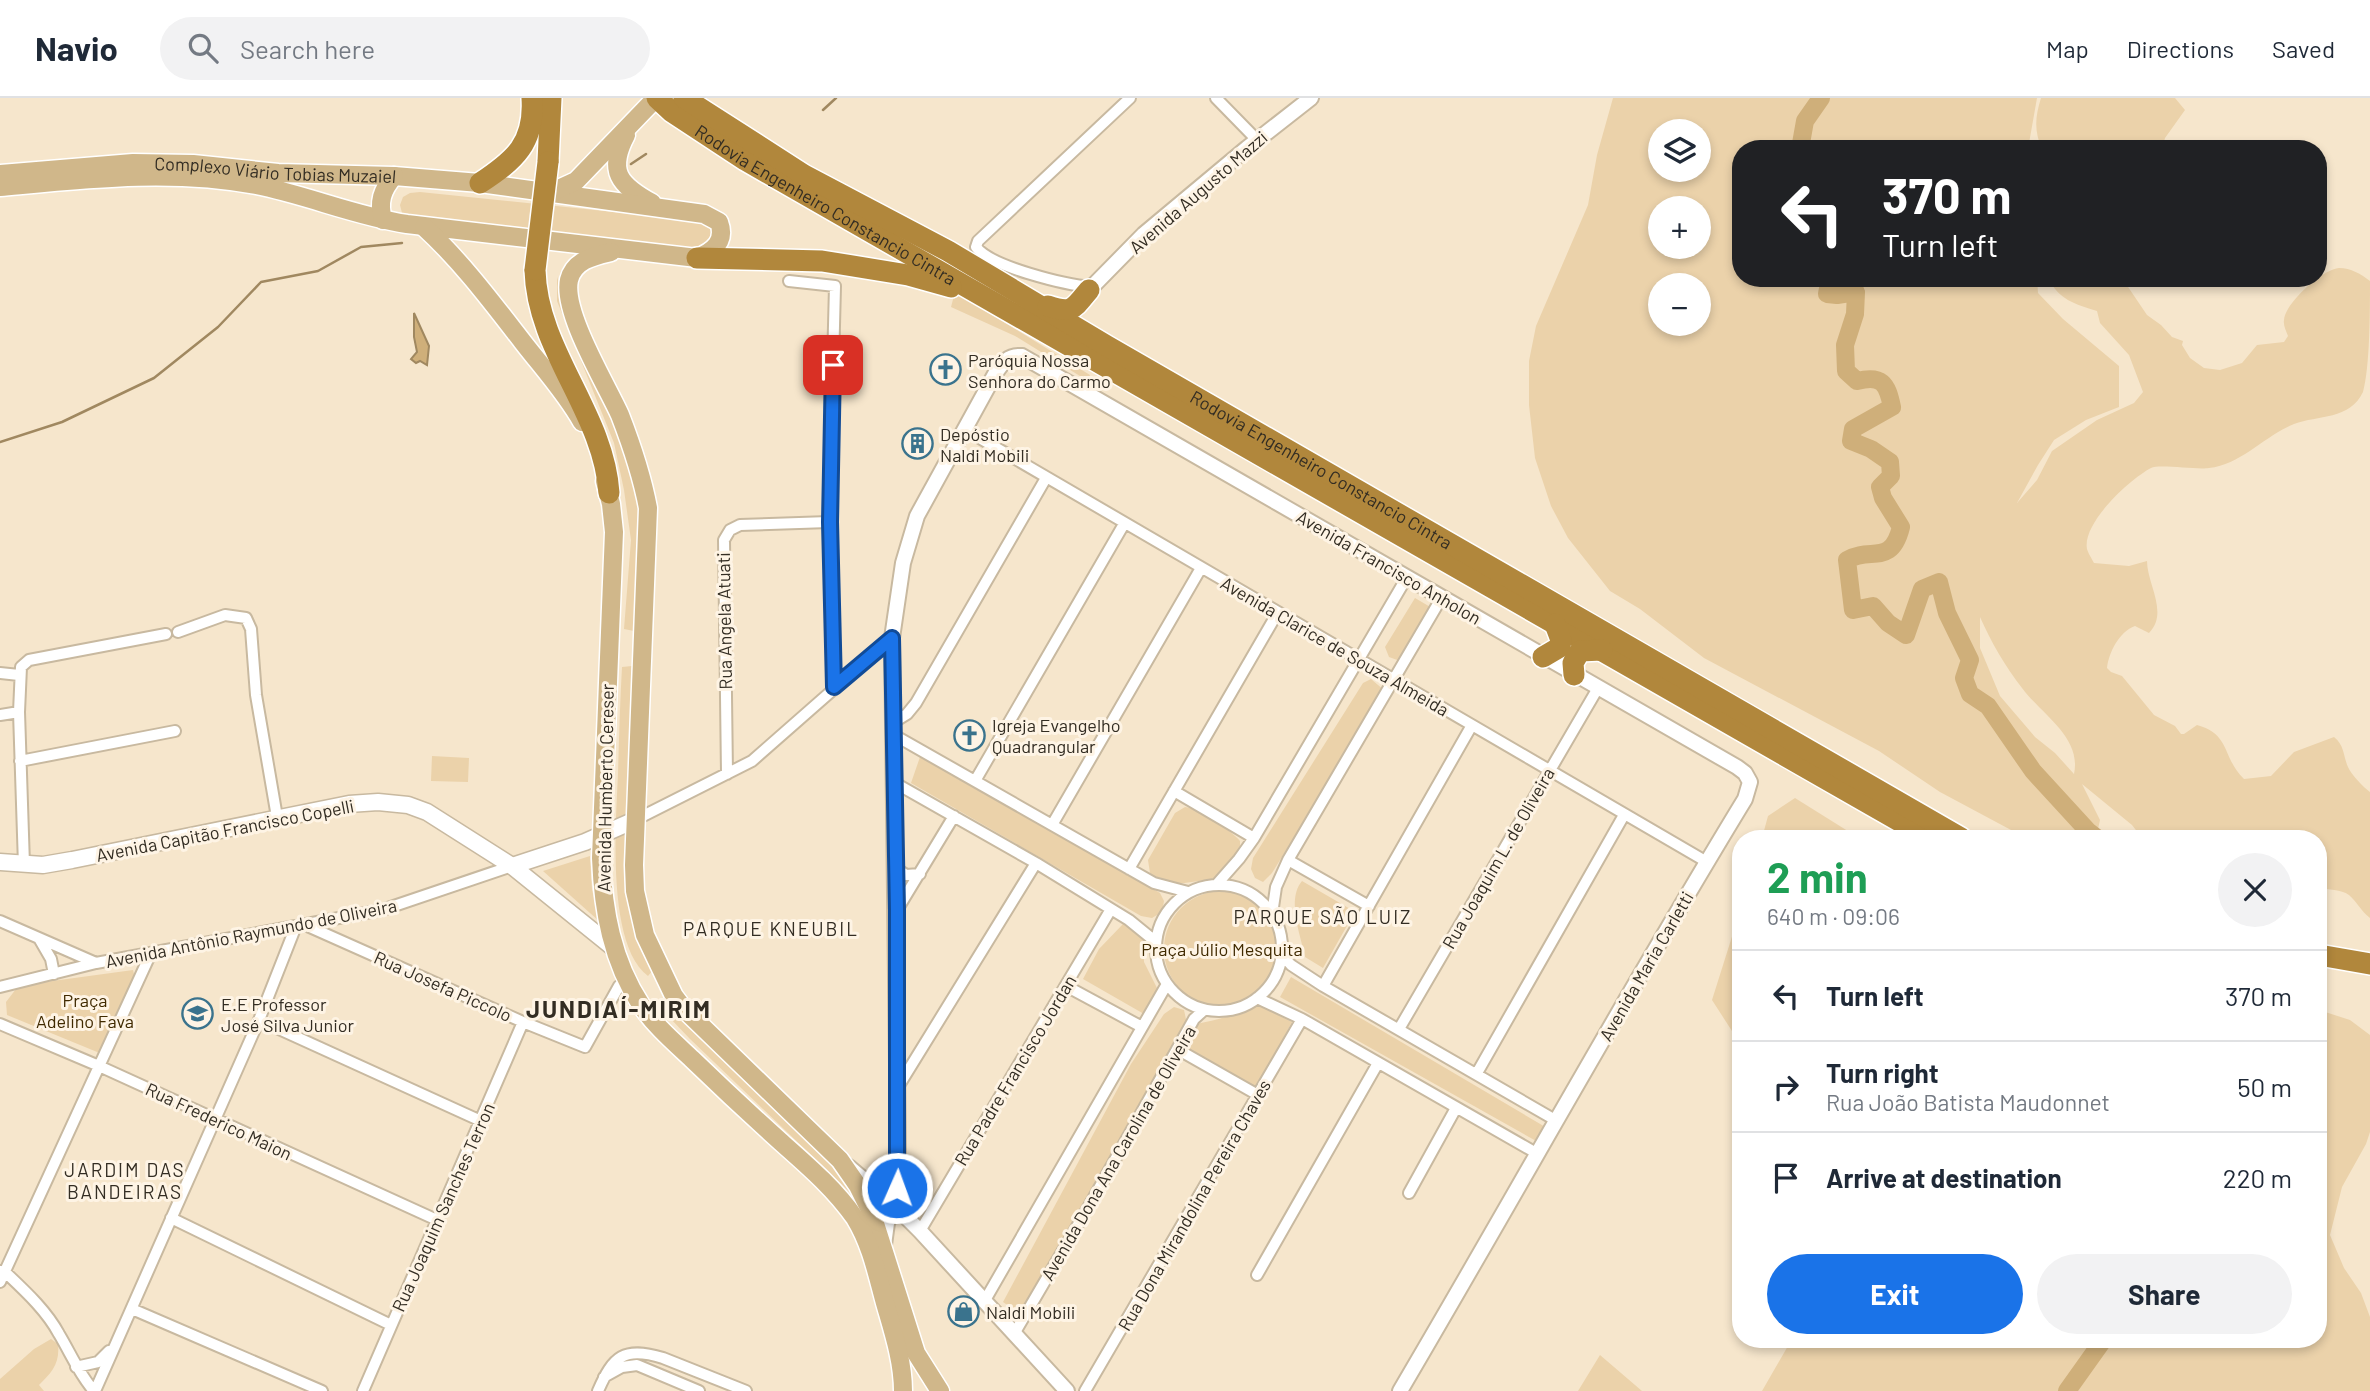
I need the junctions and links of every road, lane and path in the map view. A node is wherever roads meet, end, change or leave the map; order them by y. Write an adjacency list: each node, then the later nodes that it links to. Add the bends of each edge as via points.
1 (533, 98): 11 (highway, via 528,138 509,163)
2 (551, 98): 26 (highway, bridge, via 536,294 597,438)
3 (1130, 98): 20 (street, via 976,247 1007,267)
4 (1216, 98): 8 (street)
5 (1311, 98): 8 (street, Avenida Augusto Mazzi)
6 (667, 102): 7 (main road, Complexo Viário Tobias Muzaiel); 21 (highway, Rodovia Engenheiro Constancio Cintra); 22 (highway, Rodovia Engenheiro Constancio Cintra, via 745,160)
7 (629, 129): 13 (main road, Complexo Viário Tobias Muzaiel, via 576,181); 14 (main road, Complexo Viário Tobias Muzaiel, via 619,148 618,178)
8 (1257, 139): 20 (street, Avenida Augusto Mazzi, via 1144,234)
9 (0, 174): 10 (main road, Complexo Viário Tobias Muzaiel, via 145,163)
10 (394, 176): 11 (main road, Complexo Viário Tobias Muzaiel); 15 (main road, via 381,197)
11 (480, 183): 13 (main road, Complexo Viário Tobias Muzaiel)
12 (0, 187): 15 (main road, via 178,176 287,191)
13 (552, 192): 14 (main road, Complexo Viário Tobias Muzaiel)
14 (664, 209): 18 (main road, Complexo Viário Tobias Muzaiel, via 704,214 719,222 722,237 718,245)
15 (383, 220): 16 (main road)
16 (424, 227): 17 (main road); 26 (main road, Avenida Humberto Cereser, via 466,270 579,416)
17 (624, 249): 18 (main road); 45 (main road, Avenida Humberto Cereser, via 581,262 573,270 568,292 577,324 634,453 648,508)
18 (697, 258): 22 (highway, via 822,261 908,275)
19 (789, 281): 27 (street, via 835,286)
20 (1090, 289): 21 (highway, via 1065,312); 23 (highway, via 1084,310 1089,325)
21 (1016, 292): 23 (highway, Rodovia Engenheiro Constancio Cintra)
22 (980, 295): 33 (highway, Rodovia Engenheiro Constancio Cintra)
23 (1107, 346): 64 (highway, Rodovia Engenheiro Constancio Cintra)
24 (964, 429): 25 (street, Avenida Clarice de Souza Almeida); 30 (street, Avenida Francisco Anholon, via 1001,364 1015,356 1028,359); 34 (street, via 909,539)
25 (1046, 478): 28 (street, Avenida Clarice de Souza Almeida); 49 (street, via 916,704)
26 (609, 493): 38 (main road, Avenida Humberto Cereser, via 614,545)
27 (830, 522): 43 (street); 53 (street, Rua Angela Atuati, via 740,525 724,540)
28 (1124, 524): 29 (street, Avenida Clarice de Souza Almeida); 55 (street)
29 (1201, 568): 32 (street, Avenida Clarice de Souza Almeida); 62 (street)
30 (1407, 577): 31 (street, Avenida Francisco Anholon); 37 (street)
31 (1442, 597): 36 (street, Avenida Francisco Anholon); 42 (street)
32 (1278, 612): 37 (street, Avenida Clarice de Souza Almeida); 57 (street)
33 (1555, 624): 35 (highway, Rodovia Engenheiro Constancio Cintra); 36 (highway, via 1560,647)
34 (892, 638): 43 (street, Avenida Antônio Raymundo de Oliveira); 49 (street)
35 (1602, 650): 41 (highway, via 1580,652 1573,663); 63 (highway, Rodovia Engenheiro Constancio Cintra)
36 (1543, 657): 41 (street, Avenida Francisco Anholon)
37 (1358, 658): 42 (street, Avenida Clarice de Souza Almeida); 66 (street)
38 (607, 672): 45 (main road, via 612,652 631,651); 65 (main road, Avenida Humberto Cereser)
39 (0, 673): 40 (street)
40 (19, 675): 46 (street); 60 (street, via 20,667 29,660 172,633 225,615 246,618)
41 (1574, 675): 44 (street, Avenida Francisco Anholon)
42 (1394, 679): 48 (street, Avenida Clarice de Souza Almeida); 67 (street)
43 (834, 687): 53 (street, Avenida Antônio Raymundo de Oliveira, via 752,761)
44 (1598, 688): 52 (street, Rua Joaquim L. de Oliveira); 54 (street, Avenida Francisco Anholon)
45 (639, 694): 61 (main road, Avenida Humberto Cereser)
46 (19, 712): 47 (street); 51 (street)
47 (0, 715)
48 (1472, 725): 52 (street, Avenida Clarice de Souza Almeida); 78 (street)
49 (894, 728): 55 (street); 56 (street)
50 (175, 731): 51 (street)
51 (20, 761): 71 (street)
52 (1549, 771): 58 (street, Avenida Clarice de Souza Almeida); 110 (street, Rua Joaquim L. de Oliveira)
53 (727, 774): 61 (street, Avenida Antônio Raymundo de Oliveira)
54 (1749, 777): 69 (street, Avenida Maria Carletti, via 1751,786 1745,799)
55 (975, 781): 62 (street)
56 (895, 782): 59 (street); 73 (street)
57 (1174, 792): 66 (street); 74 (street)
58 (1625, 815): 69 (street, Avenida Clarice de Souza Almeida); 114 (street)
59 (954, 816): 70 (street); 75 (street)
60 (277, 817): 71 (main road, Avenida Capitão Francisco Copelli, via 72,860); 72 (main road, Avenida Capitão Francisco Copelli, via 349,804 408,805 427,812)
61 (635, 820): 65 (main road, Avenida Antônio Raymundo de Oliveira); 94 (main road, Avenida Humberto Cereser, via 639,917)
62 (1052, 825): 74 (street)
63 (1915, 830)
64 (1947, 830)
65 (603, 833): 72 (main road, Avenida Antônio Raymundo de Oliveira); 86 (main road, Avenida Humberto Cereser, via 603,894)
66 (1254, 838): 76 (street)
67 (1288, 860): 78 (street); 81 (street, via 1276,887)
68 (0, 862): 71 (main road, Avenida Capitão Francisco Copelli)
69 (1707, 862): 120 (street, Avenida Maria Carletti)
70 (1036, 863): 79 (street); 115 (street)
71 (24, 865)
72 (512, 866): 83 (street, Avenida Antônio Raymundo de Oliveira, via 382,910); 86 (main road, Avenida Capitão Francisco Copelli)
73 (896, 868): 75 (street, via 906,875); 80 (street)
74 (1129, 869): 77 (street, via 1154,883)
75 (920, 874): 80 (street)
76 (1217, 884): 77 (street); 81 (street, via 1254,895)
77 (1188, 892): 85 (street, via 1165,914)
78 (1369, 906): 100 (street)
79 (1111, 909): 85 (street); 99 (street, Rua Padre Francisco Jordan)
80 (897, 910): 115 (street)
81 (1272, 914): 88 (street)
82 (0, 921): 84 (street)
83 (300, 925): 87 (street, Avenida Antônio Raymundo de Oliveira); 106 (street); 107 (street, Rua Josefa Piccolo)
84 (38, 938): 89 (street); 93 (street)
85 (1156, 942): 97 (street, via 1158,964)
86 (615, 949): 95 (main road, Avenida Humberto Cereser)
87 (151, 953): 89 (street, Avenida Antônio Raymundo de Oliveira); 113 (street)
88 (1282, 954): 100 (street); 101 (street, via 1273,980)
89 (96, 963): 93 (street, Avenida Antônio Raymundo de Oliveira)
90 (2327, 963): 91 (highway)
91 (2370, 964)
92 (2327, 965): 96 (highway)
93 (54, 974): 98 (street, Avenida Antônio Raymundo de Oliveira)
94 (662, 974): 95 (main road, via 647,983); 102 (main road, Avenida Humberto Cereser)
95 (626, 976): 104 (main road, Avenida Humberto Cereser); 107 (street, Rua Josefa Piccolo, via 585,1047)
96 (2370, 978)
97 (1167, 984): 103 (street, via 1176,995); 109 (street)
98 (0, 986)
99 (1066, 986): 109 (street); 127 (street, Rua Padre Francisco Jordan)
100 (1324, 986): 110 (street)
101 (1257, 998): 103 (street, via 1241,1007); 105 (street)
102 (683, 1008): 104 (main road, via 662,1004); 122 (main road, Avenida Humberto Cereser)
103 (1204, 1010): 111 (street, Avenida Dona Ana Carolina de Oliveira)
104 (648, 1013): 144 (main road, Avenida Humberto Cereser, via 826,1183 854,1218 871,1255 890,1320)
105 (1302, 1019): 112 (street); 116 (street, Rua Dona Mirandolina Pereira Chaves)
106 (259, 1020): 118 (street); 119 (street)
107 (523, 1022): 119 (street, Rua Joaquim Sanches Terron)
108 (0, 1024): 113 (street, Rua Frederico Maion)
109 (1142, 1027): 131 (street)
110 (1399, 1028): 114 (street)
111 (1177, 1049): 116 (street); 134 (street, Avenida Dona Ana Carolina de Oliveira)
112 (1378, 1063): 117 (street); 130 (street)
113 (99, 1066): 118 (street, Rua Frederico Maion); 129 (street)
114 (1476, 1073): 120 (street)
115 (898, 1087): 124 (street)
116 (1258, 1094): 147 (street, Rua Dona Mirandolina Pereira Chaves)
117 (1456, 1108): 121 (street); 123 (street)
118 (214, 1119): 125 (street); 126 (street, Rua Frederico Maion)
119 (481, 1121): 126 (street, Rua Joaquim Sanches Terron)
120 (1557, 1121): 121 (street, Avenida Maria Carletti)
121 (1538, 1154): 148 (street, Avenida Maria Carletti)
122 (839, 1160): 124 (street); 128 (main road, Avenida Humberto Cereser, via 872,1214)
123 (1409, 1193)
124 (895, 1206): 127 (street); 128 (street, via 885,1231)
125 (171, 1218): 132 (street); 133 (street)
126 (437, 1220): 133 (street, Rua Joaquim Sanches Terron)
127 (920, 1231): 131 (street)
128 (884, 1254): 145 (main road, Avenida Humberto Cereser, via 916,1353)
129 (2, 1275): 136 (street, via 32,1297)
130 (1258, 1275)
131 (984, 1302): 134 (street)
132 (132, 1309): 135 (street); 139 (street)
133 (391, 1325): 140 (street, Rua Joaquim Sanches Terron)
134 (1014, 1334): 146 (street)
135 (116, 1343): 136 (street, via 98,1362); 138 (street)
136 (76, 1367): 138 (street)
137 (604, 1377): 141 (street); 142 (street, via 637,1365); 143 (street, via 615,1360 642,1353)
138 (94, 1391)
139 (322, 1391)
140 (363, 1391)
141 (598, 1391)
142 (699, 1391)
143 (747, 1391)
144 (903, 1391)
145 (940, 1391)
146 (1067, 1391)
147 (1086, 1391)
148 (1400, 1391)

